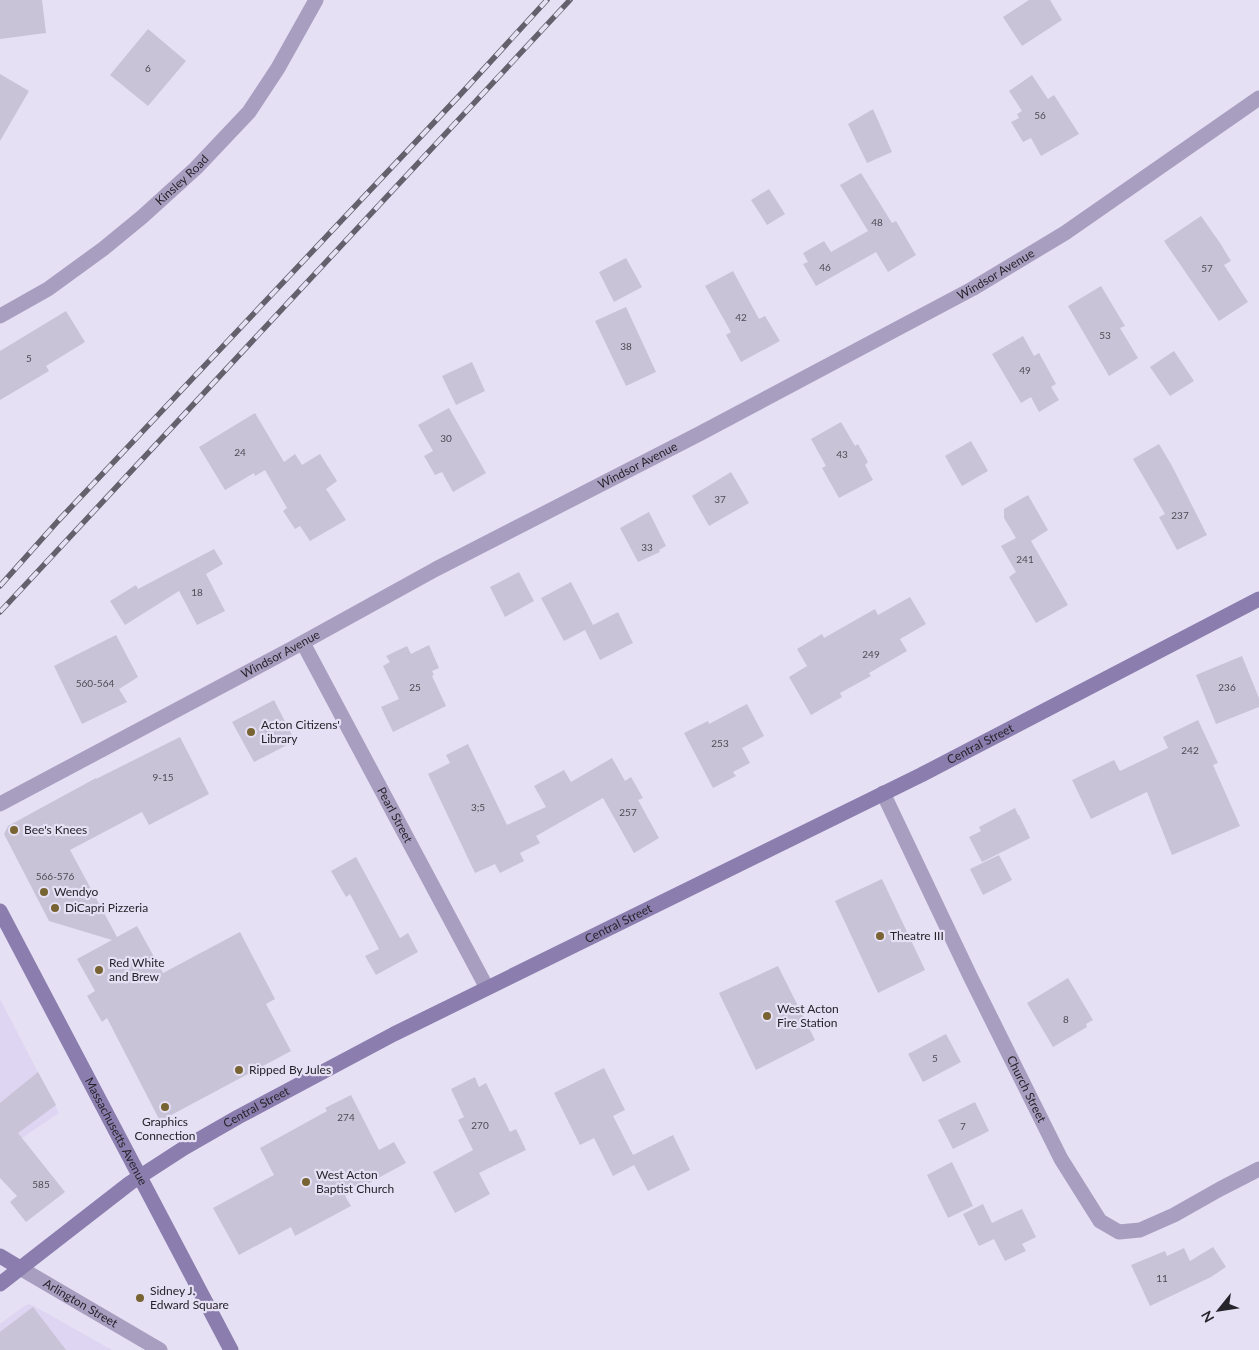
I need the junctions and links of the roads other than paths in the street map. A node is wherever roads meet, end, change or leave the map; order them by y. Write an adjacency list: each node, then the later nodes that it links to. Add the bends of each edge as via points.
1 (316, 0): 3 (street, Kinsley Road, via 249,112 196,168 103,249 48,289)
2 (1259, 98): 5 (street, Windsor Avenue, via 1065,233 972,289)
3 (0, 316)
4 (1259, 599): 6 (street, Central Street)
5 (303, 643): 7 (street, Windsor Avenue); 9 (street, Pearl Street)
6 (884, 793): 9 (street, Central Street); 10 (street, Church Street, via 1061,1159 1100,1221 1119,1232 1140,1230)
7 (0, 804)
8 (0, 911): 11 (street, Massachusetts Avenue)
9 (487, 988): 11 (street, Central Street, via 264,1103)
10 (1259, 1169)
11 (140, 1176): 13 (street, Central Street); 16 (street, Massachusetts Avenue)
12 (0, 1256): 13 (street, Arlington Street)
13 (20, 1268): 14 (street, Central Street); 15 (street, Arlington Street)
14 (0, 1284)
15 (160, 1350)
16 (231, 1350)

